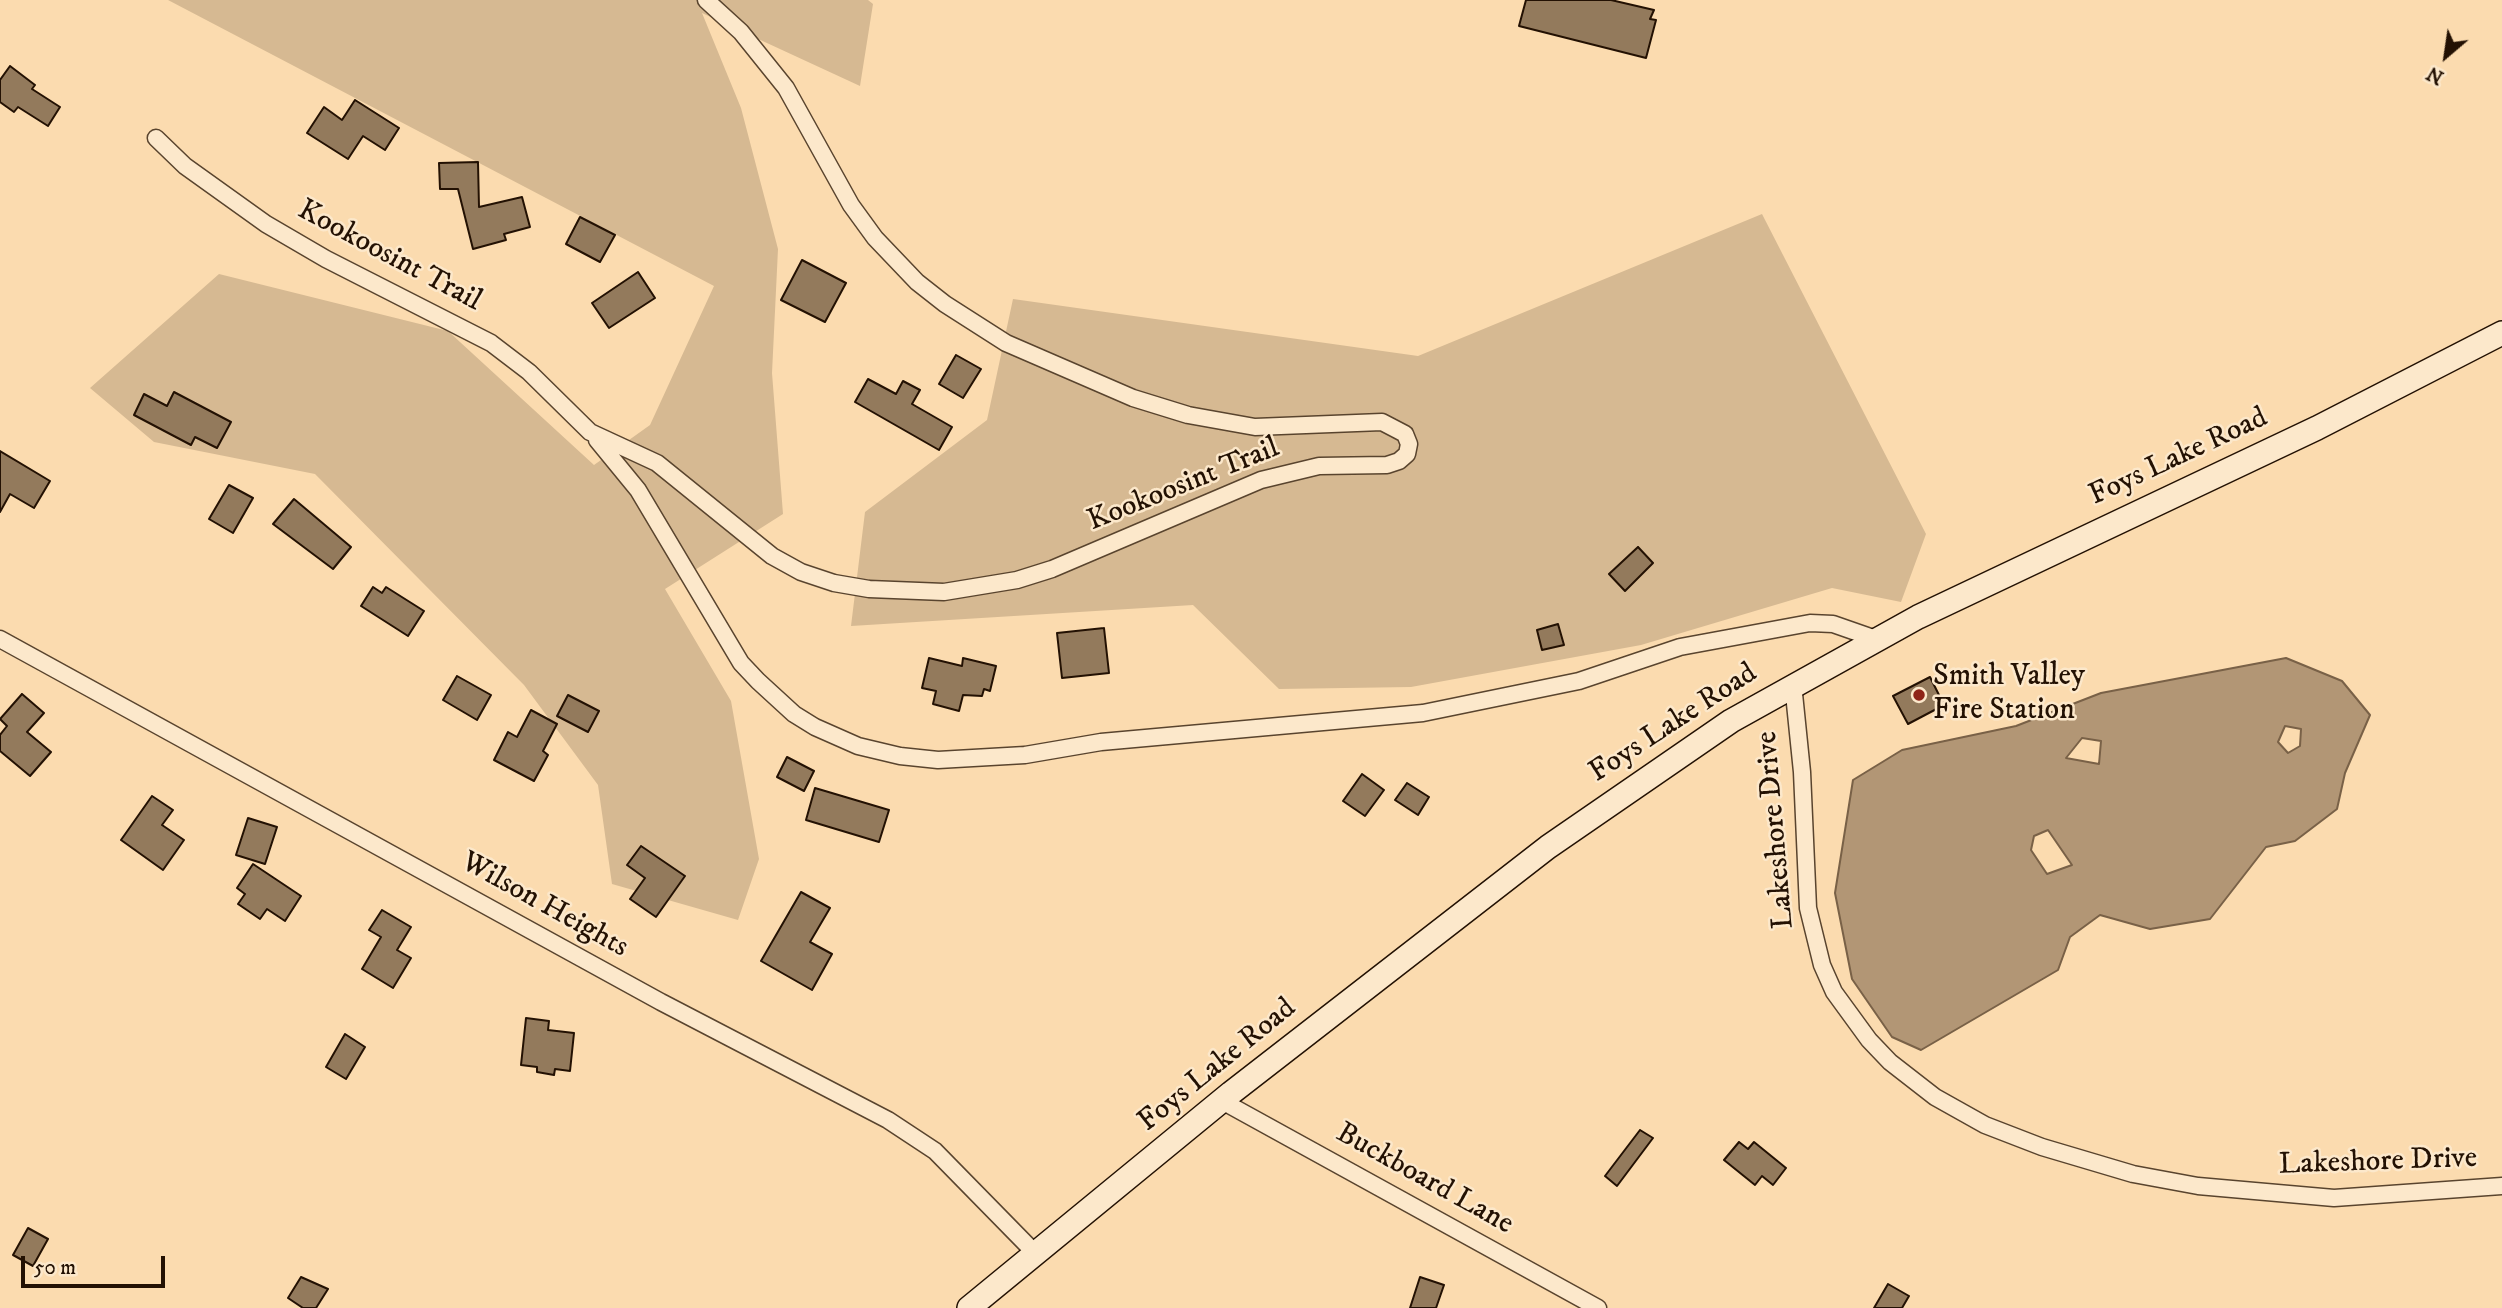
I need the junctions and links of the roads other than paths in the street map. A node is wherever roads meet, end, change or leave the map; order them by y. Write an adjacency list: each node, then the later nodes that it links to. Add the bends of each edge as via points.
1 (706, 0): 4 (street, Kookoosint Trail, via 741,32 786,88 875,239 917,282 1006,343 1133,398 1188,415 1255,427 1382,422 1405,434 1407,454 1387,465 1320,466 1261,480 1017,580 944,592 906,592 834,583 801,572 732,527 657,463)
2 (156, 138): 4 (street, Kookoosint Trail, via 185,166 266,224 491,343 529,372)
3 (2502, 333): 6 (street, Foys Lake Road, via 2318,428)
4 (590, 432): 6 (street, Kookoosint Trail, via 638,490 750,672 794,714 815,727 858,746 900,755 947,760 1026,755 1114,741 1423,713 1579,681 1680,647 1810,624 1833,624)
5 (0, 639): 10 (street, Wilson Heights, via 661,1002 888,1120 935,1151)
6 (1876, 639): 7 (street, Foys Lake Road)
7 (1793, 684): 8 (street, Foys Lake Road, via 1609,803); 9 (street, Lakeshore Drive, via 1808,908 1822,965 1834,992 1869,1040 1928,1092 1985,1125 2042,1147 2133,1174 2198,1186 2334,1198)
8 (1222, 1101): 10 (street, Foys Lake Road); 12 (street, Buckboard Lane)
9 (2502, 1186)
10 (1037, 1254): 11 (street, Foys Lake Road)
11 (969, 1308)
12 (1598, 1308)

